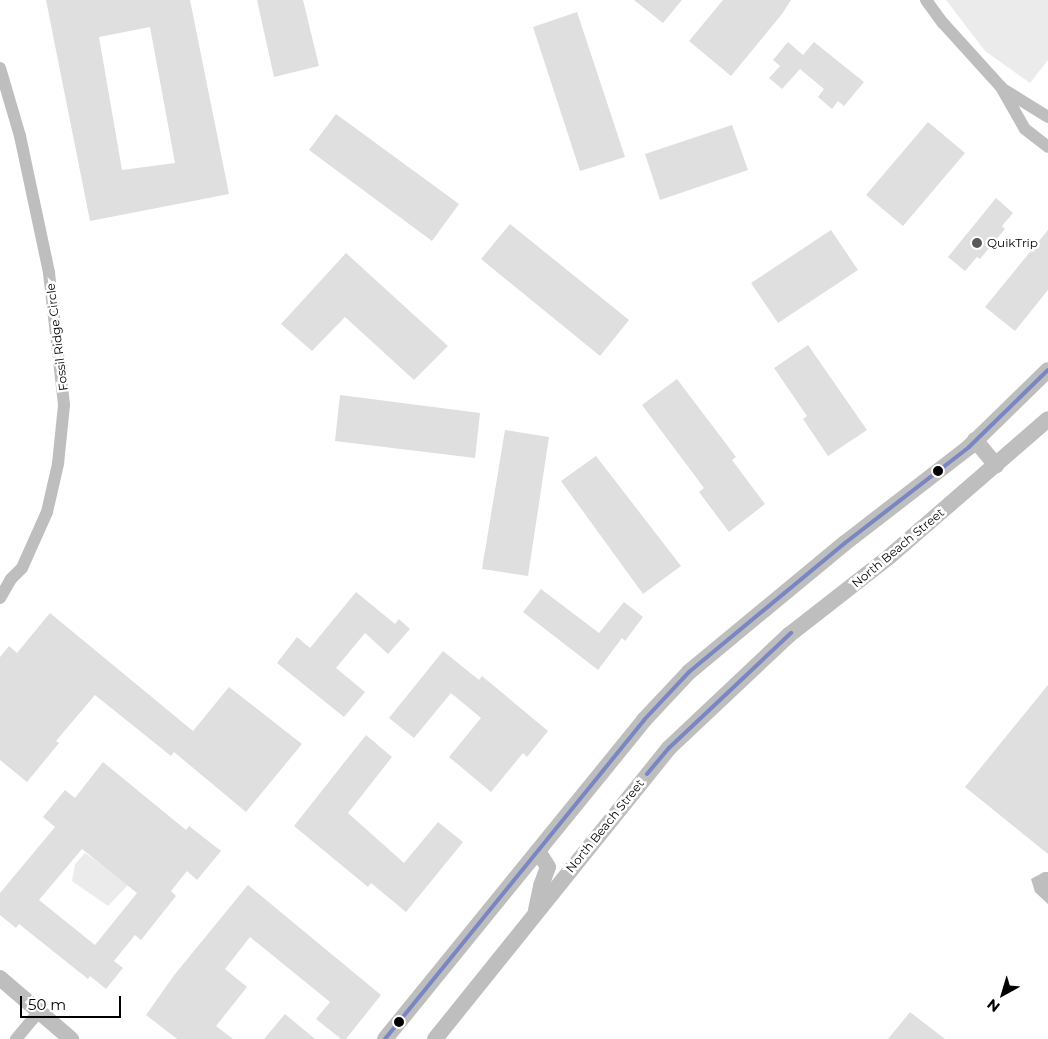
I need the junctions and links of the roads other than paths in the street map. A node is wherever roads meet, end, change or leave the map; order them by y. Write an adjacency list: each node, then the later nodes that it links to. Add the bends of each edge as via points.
1 (926, 0): 3 (street)
2 (0, 68): 10 (street, Fossil Ridge Circle, via 20,136 49,273 64,405 58,464 47,512 22,568)
3 (1001, 87): 4 (street); 5 (street, via 1025,129)
4 (1048, 117)
5 (1048, 147)
6 (1048, 370): 8 (main road)
7 (1048, 419): 9 (main road, North Beach Street)
8 (975, 440): 9 (main road); 11 (main road, via 689,672 644,720)
9 (996, 465): 12 (main road, North Beach Street, via 890,556 789,635 669,748)
10 (0, 598)
11 (538, 851): 12 (main road, via 548,867); 17 (main road)
12 (536, 912): 18 (main road, North Beach Street)
13 (0, 978): 14 (main road)
14 (39, 1012): 15 (street); 16 (main road)
15 (16, 1039)
16 (71, 1039)
17 (385, 1039)
18 (435, 1039)

